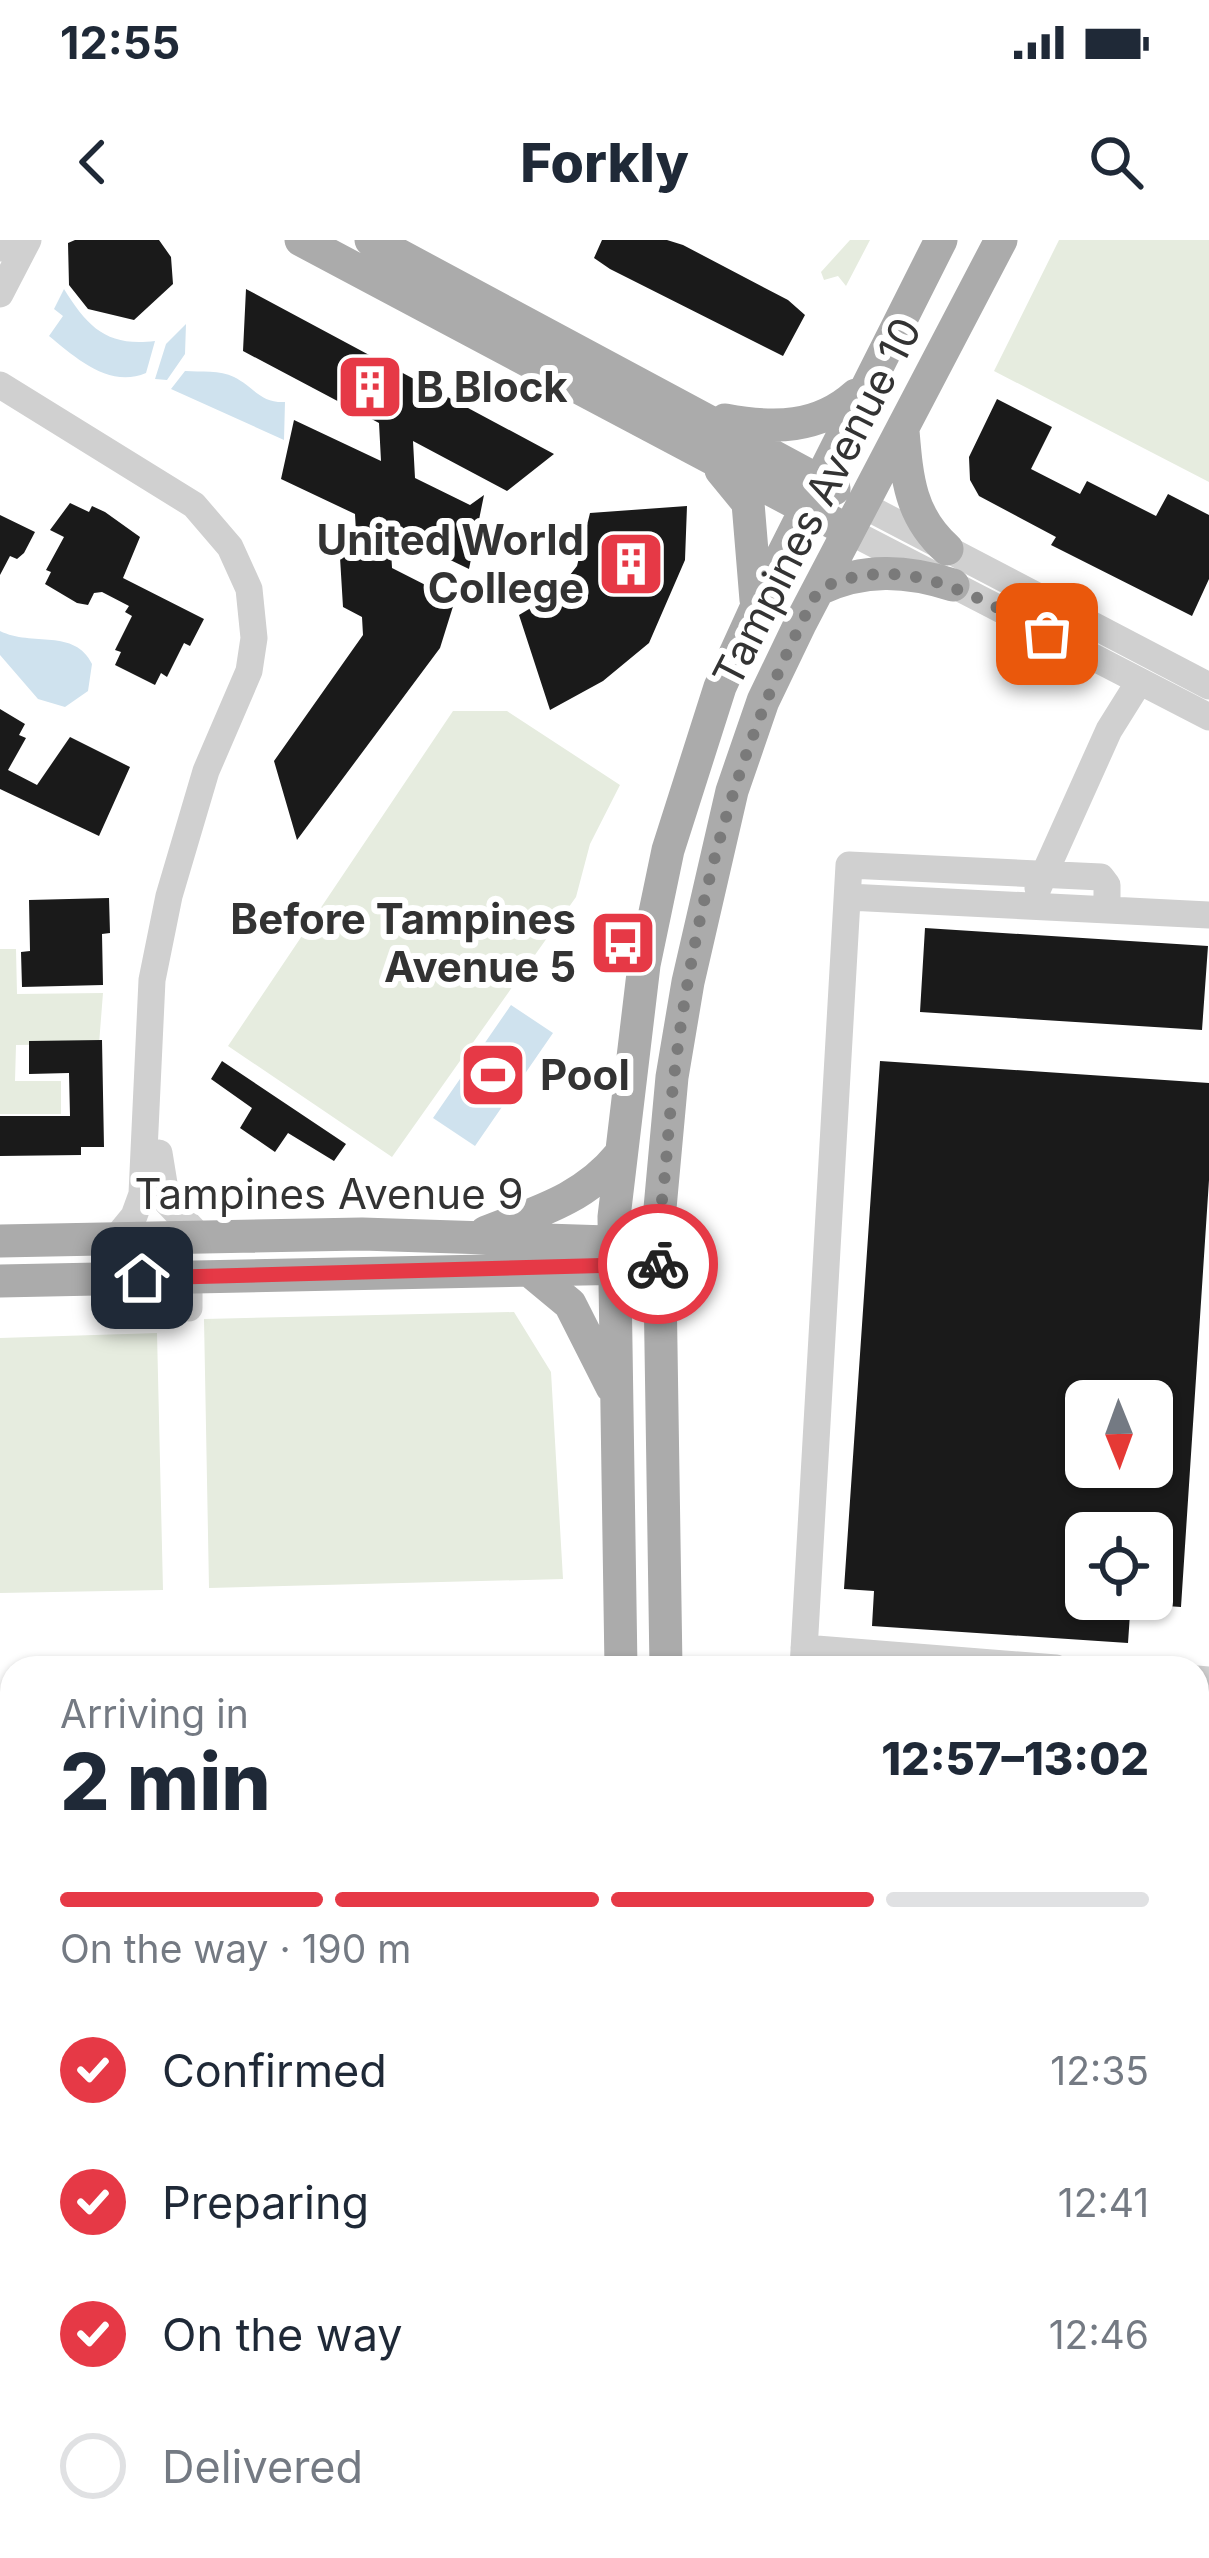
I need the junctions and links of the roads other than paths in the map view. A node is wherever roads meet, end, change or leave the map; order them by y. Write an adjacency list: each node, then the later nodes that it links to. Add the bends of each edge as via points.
1 (4, 240): 7 (street)
2 (28, 240): 8 (street)
3 (301, 240): 14 (main road)
4 (371, 240): 11 (main road)
5 (941, 240): 10 (main road, Tampines Avenue 10)
6 (1001, 240): 12 (main road, Tampines Avenue 10)
7 (0, 248)
8 (0, 294)
9 (0, 386): 13 (street)
10 (863, 389): 11 (main road, via 838,411 794,425); 15 (main road, Tampines Avenue 10)
11 (700, 416): 15 (main road)
12 (903, 429): 16 (main road, Tampines Avenue 10); 17 (main road, via 910,494 925,529)
13 (108, 448): 30 (street, via 168,472 227,514 258,559 271,612 264,676 220,777 184,898 161,1058 161,1189); 32 (street, via 214,526 242,565 254,625 249,671 206,771 169,896 152,980 142,1194)
14 (712, 461): 15 (main road); 20 (main road, via 748,503)
15 (811, 495): 16 (main road); 20 (main road, Tampines Avenue 10)
16 (854, 517): 17 (street); 18 (street); 19 (main road, Tampines Avenue 10)
17 (947, 549): 22 (street)
18 (953, 585): 19 (main road, via 898,572); 21 (street)
19 (819, 589): 34 (main road, Tampines Avenue 10, via 763,701 732,791 672,1077)
20 (756, 608): 29 (main road, Tampines Avenue 10, via 720,687 668,850)
21 (1139, 682): 23 (street); 24 (street)
22 (1209, 686)
23 (1209, 717)
24 (1045, 872): 25 (street, via 850,865); 26 (street); 27 (street, via 1101,877)
25 (848, 897): 26 (street); 41 (street)
26 (1032, 904): 27 (street)
27 (1107, 909): 28 (street)
28 (1209, 915)
29 (619, 1156): 31 (main road, via 569,1200); 35 (main road, Tampines Avenue 10)
30 (199, 1236): 31 (main road, Tampines Avenue 9); 32 (main road, Tampines Avenue 9)
31 (473, 1237): 35 (main road, Tampines Avenue 9)
32 (116, 1238): 33 (main road, Tampines Avenue 9)
33 (0, 1240)
34 (658, 1255): 35 (main road, Tampines Avenue 9); 40 (main road, Tampines Avenue 10)
35 (615, 1256): 36 (main road, Tampines Avenue 9); 38 (main road, Tampines Avenue 10)
36 (529, 1270): 37 (main road, Tampines Avenue 9, via 189,1292); 38 (main road, via 570,1304)
37 (0, 1281)
38 (615, 1394): 39 (main road, Tampines Avenue 10)
39 (621, 1656)
40 (666, 1656)
41 (803, 1656)

